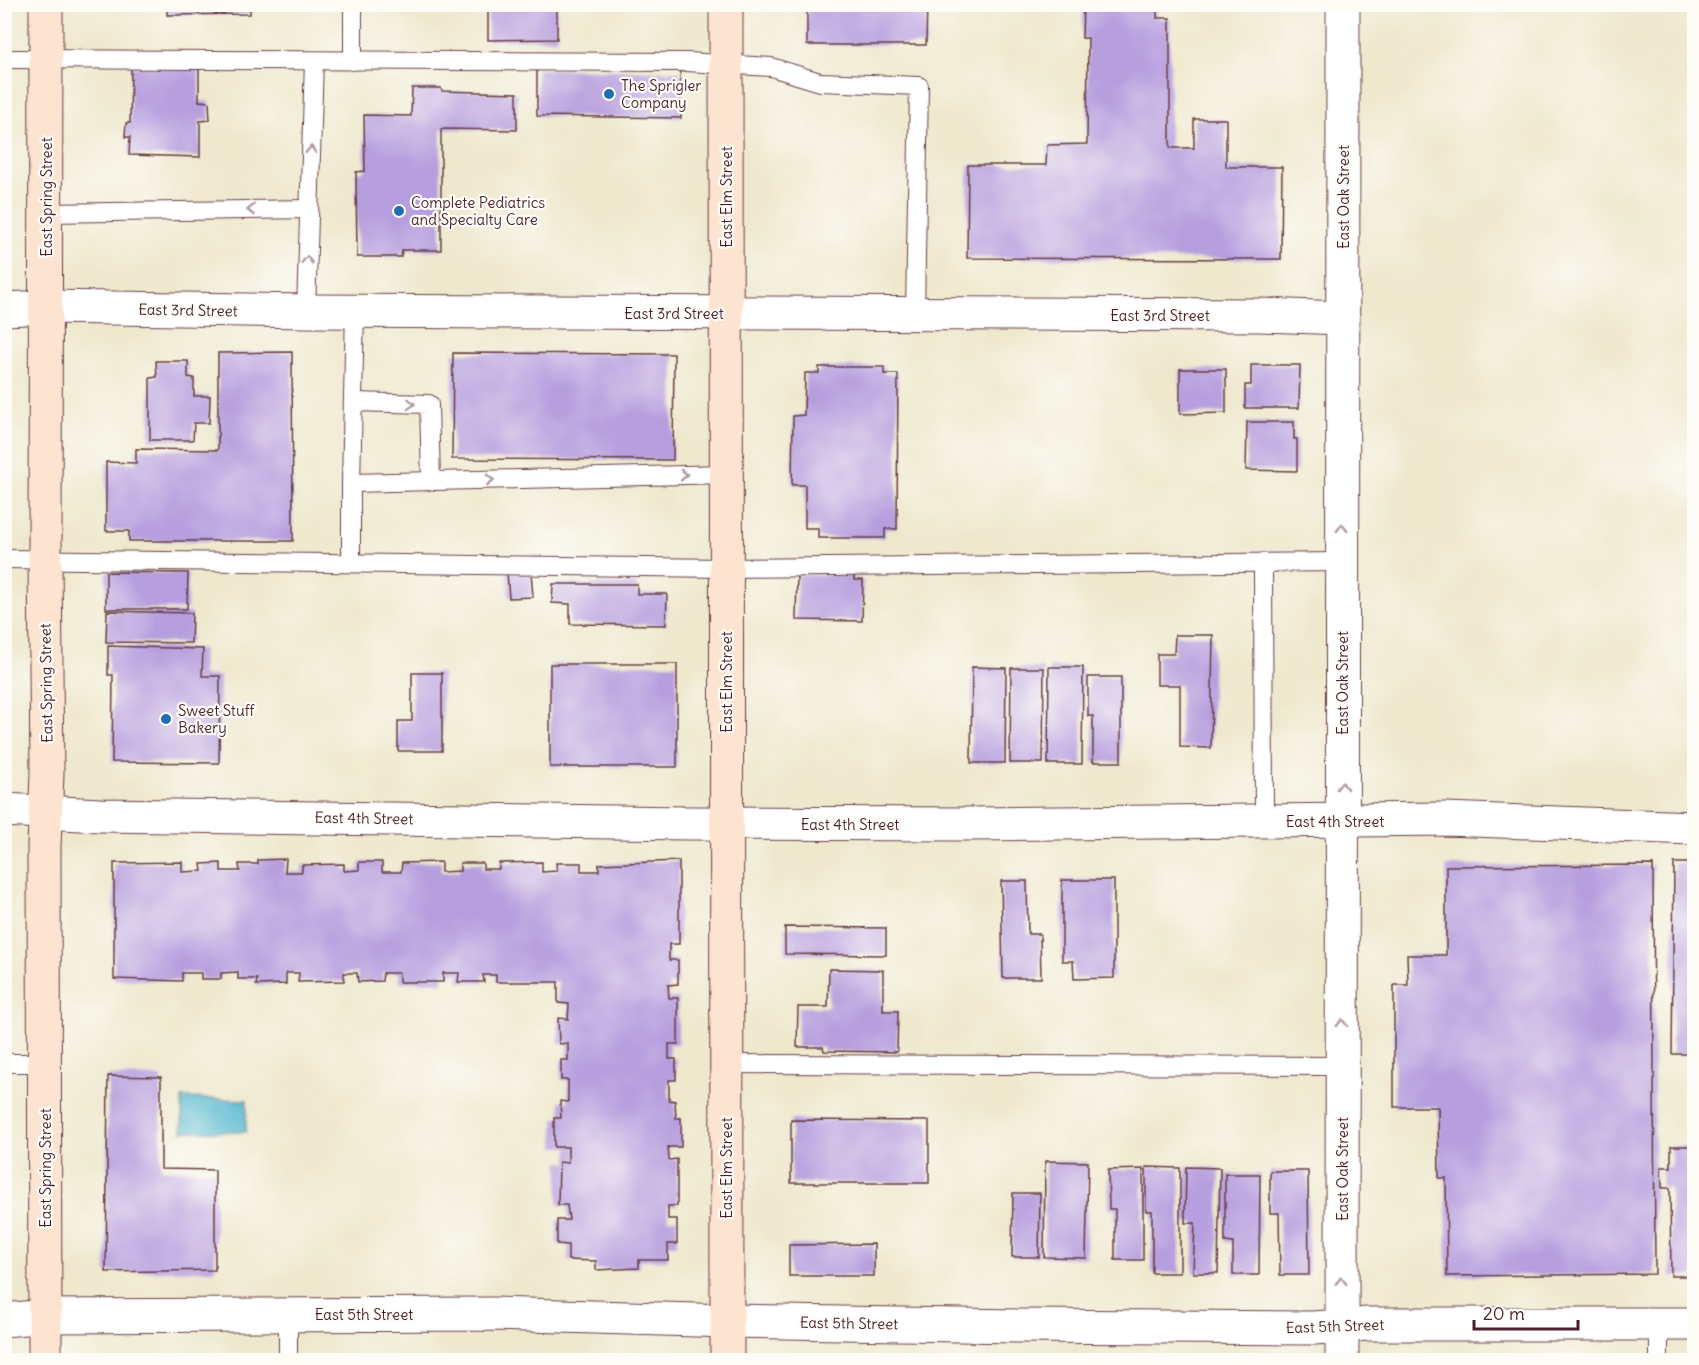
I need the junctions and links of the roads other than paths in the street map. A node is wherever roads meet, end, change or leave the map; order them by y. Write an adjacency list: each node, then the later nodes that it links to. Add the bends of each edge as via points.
1 (46, 4): 6 (main road, East Spring Street)
2 (353, 4): 8 (lane)
3 (726, 4): 9 (main road, East Elm Street)
4 (1343, 4): 18 (street, East Oak Street)
5 (4, 59): 6 (lane)
6 (46, 59): 7 (lane); 11 (main road, East Spring Street)
7 (314, 61): 8 (lane); 10 (lane, one-way to 7)
8 (353, 61): 9 (lane)
9 (726, 64): 16 (main road, East Elm Street); 17 (lane, via 771,67 820,82 919,86)
10 (309, 208): 11 (lane, one-way to 11); 14 (lane, one-way to 10)
11 (46, 213): 12 (main road, East Spring Street)
12 (46, 307): 13 (street, East 3rd Street); 14 (street, East 3rd Street); 24 (main road, East Spring Street)
13 (4, 309)
14 (306, 311): 15 (street, East 3rd Street)
15 (355, 311): 16 (street, East 3rd Street); 19 (lane)
16 (726, 313): 17 (street, East 3rd Street); 20 (main road, East Elm Street)
17 (915, 313): 18 (street, East 3rd Street)
18 (1343, 318): 25 (street, East Oak Street, one-way to 18)
19 (352, 402): 21 (lane, one-way to 21, via 429,404); 22 (lane)
20 (728, 474): 21 (lane, one-way to 20); 28 (main road, East Elm Street)
21 (431, 481): 22 (lane)
22 (351, 483): 26 (lane)
23 (4, 559): 24 (lane)
24 (45, 559): 26 (lane); 30 (main road, East Spring Street)
25 (1342, 562): 27 (lane); 32 (street, East Oak Street, one-way to 25)
26 (351, 563): 28 (lane)
27 (1263, 563): 28 (lane); 31 (lane)
28 (726, 568): 33 (main road, East Elm Street)
29 (4, 810): 30 (street, East 4th Street)
30 (46, 811): 33 (street, East 4th Street, via 100,815); 36 (main road, East Spring Street)
31 (1264, 821): 32 (street, East 4th Street); 33 (street, East 4th Street)
32 (1342, 821): 34 (street, East 4th Street, via 1445,819); 38 (street, East Oak Street, one-way to 32)
33 (726, 823): 37 (main road, East Elm Street)
34 (1695, 828)
35 (4, 1063): 36 (lane)
36 (44, 1063): 40 (main road, East Spring Street)
37 (726, 1064): 38 (lane); 42 (main road, East Elm Street)
38 (1342, 1066): 45 (street, East Oak Street, one-way to 38)
39 (288, 1314): 40 (street, East 5th Street); 42 (street, East 5th Street, via 493,1314); 47 (lane)
40 (45, 1316): 41 (street, East 5th Street); 46 (main road, East Spring Street)
41 (4, 1320)
42 (726, 1321): 45 (street, East 5th Street, via 1167,1328); 48 (main road, East Elm Street)
43 (1659, 1323): 44 (street, East 5th Street); 45 (street, East 5th Street); 50 (lane)
44 (1695, 1324)
45 (1341, 1325): 49 (street, East Oak Street)
46 (45, 1360)
47 (288, 1360)
48 (726, 1360)
49 (1342, 1360)
50 (1659, 1360)

